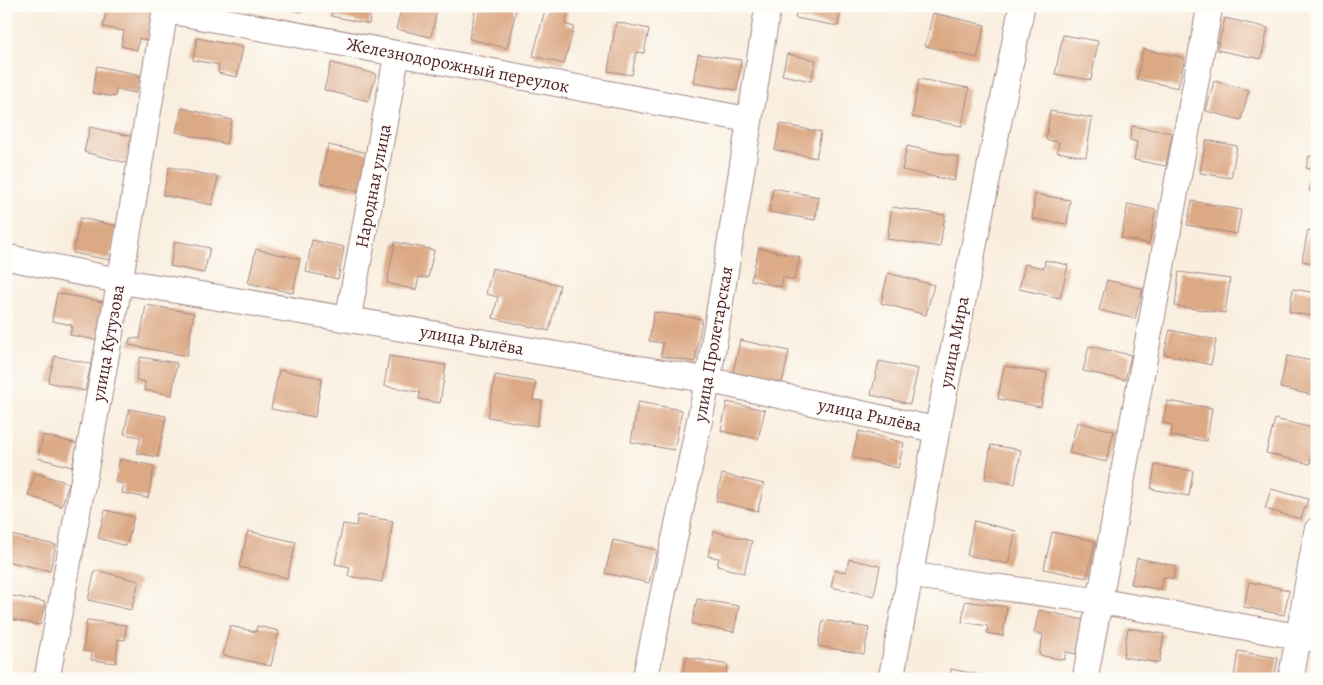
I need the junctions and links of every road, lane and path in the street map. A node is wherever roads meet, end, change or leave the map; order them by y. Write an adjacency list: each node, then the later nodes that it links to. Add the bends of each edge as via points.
1 (768, 6): 6 (street, улица Пролетарская)
2 (1022, 6): 11 (street, улица Мира)
3 (1210, 6): 14 (street)
4 (166, 8): 5 (street, Железнодорожный переулок); 8 (street, улица Кутузова)
5 (398, 54): 6 (street, Железнодорожный переулок); 9 (street, Народная улица)
6 (750, 120): 10 (street, улица Пролетарская)
7 (6, 257): 8 (street, улица Рылёва)
8 (120, 281): 9 (street, улица Рылёва); 16 (street, улица Кутузова)
9 (348, 319): 10 (street, улица Рылёва)
10 (708, 380): 11 (street, улица Рылёва); 17 (street, улица Пролетарская)
11 (937, 430): 13 (street, улица Мира)
12 (1317, 530): 15 (street)
13 (910, 575): 14 (street); 18 (street, улица Мира)
14 (1099, 602): 15 (street); 19 (street)
15 (1308, 638): 20 (street)
16 (47, 679)
17 (645, 679)
18 (891, 679)
19 (1085, 679)
20 (1291, 679)

